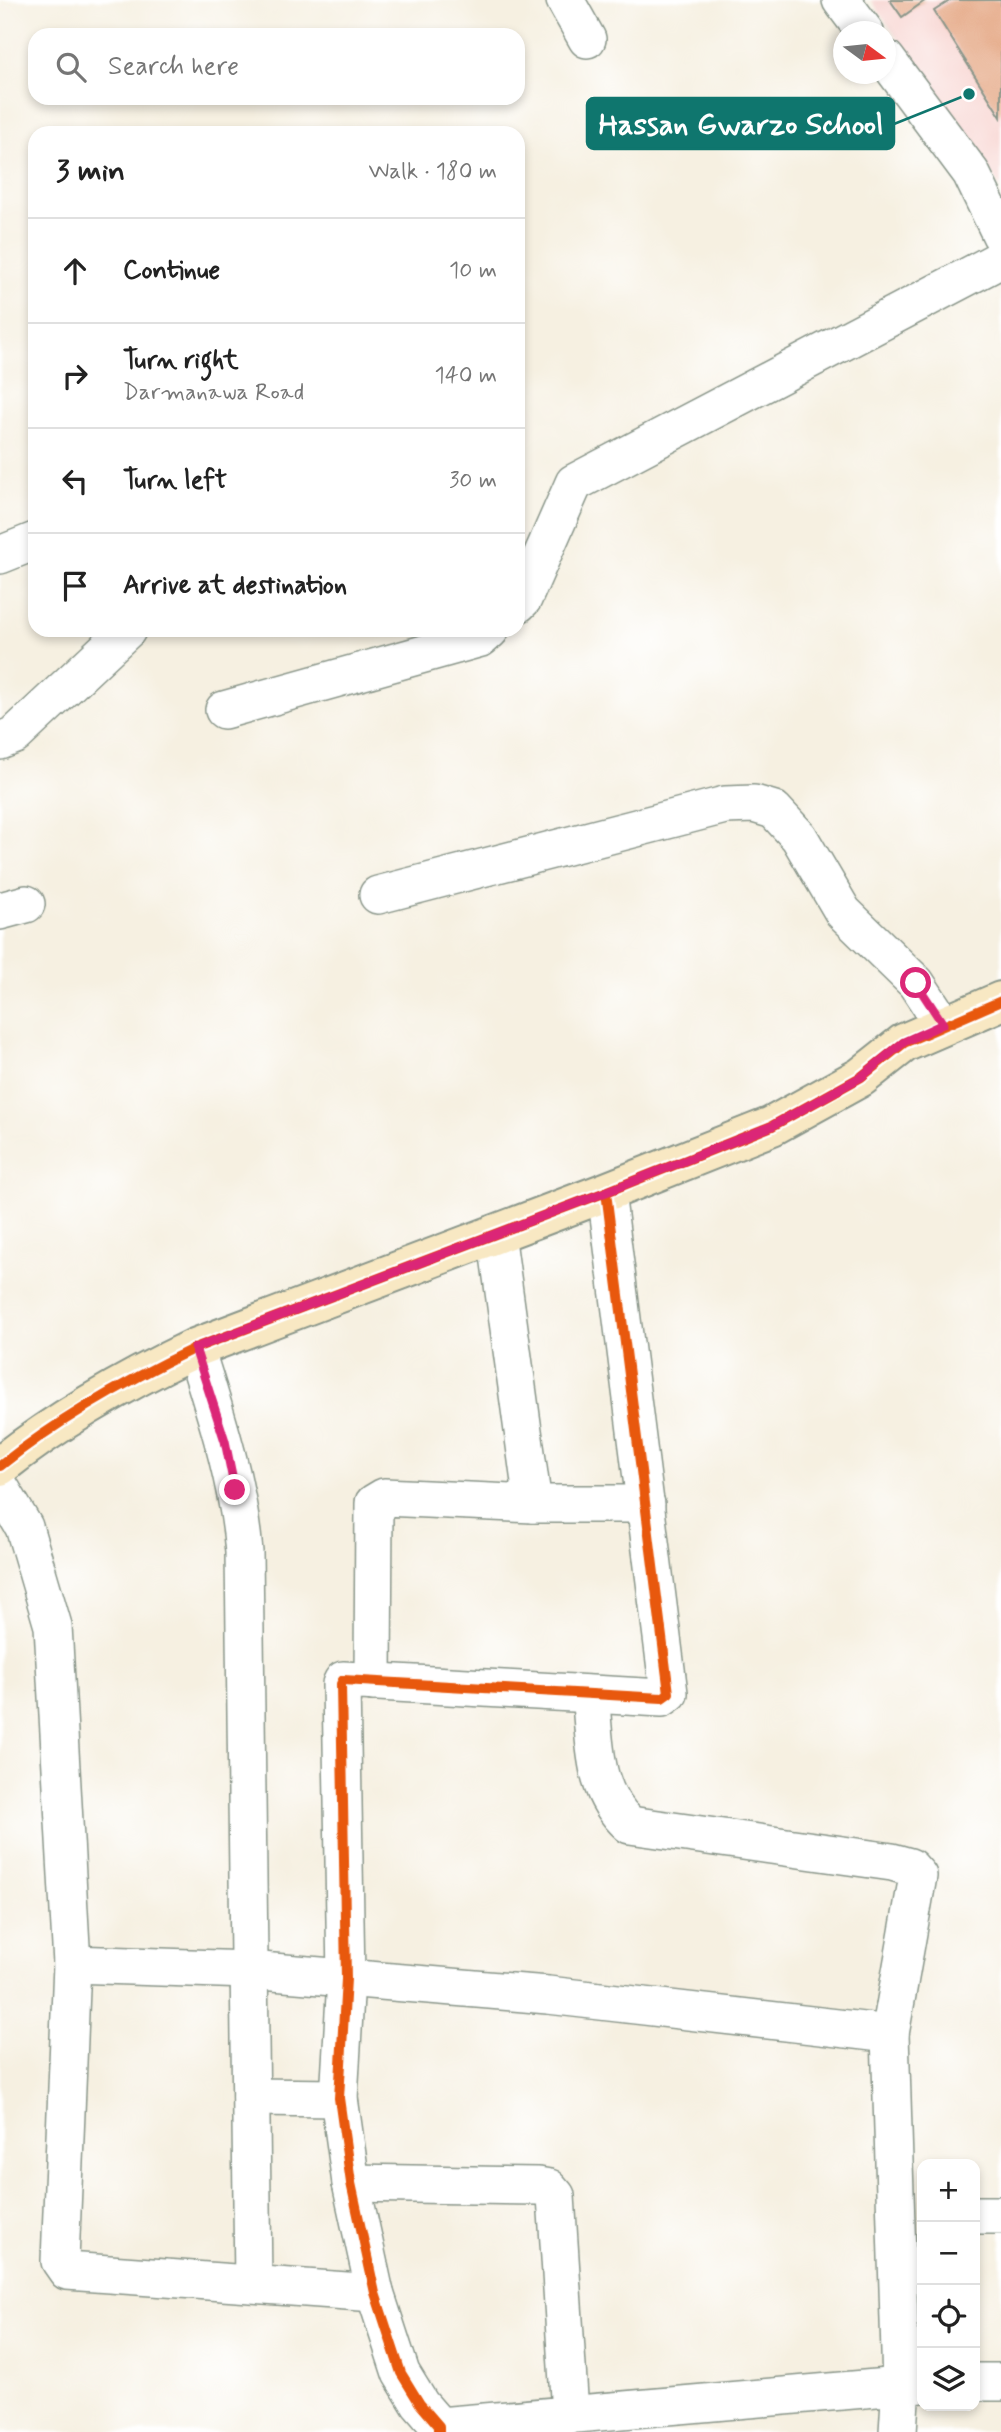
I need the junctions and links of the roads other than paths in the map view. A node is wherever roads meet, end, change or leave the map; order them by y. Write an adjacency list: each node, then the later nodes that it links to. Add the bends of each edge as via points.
1 (565, 0): 4 (street)
2 (841, 0): 3 (street)
3 (857, 21)
4 (587, 39)
5 (896, 72): 6 (street, via 971,173)
6 (1001, 235)
7 (1001, 259): 10 (street, via 574,483)
8 (28, 544): 9 (street)
9 (0, 555)
10 (525, 594)
11 (120, 637): 14 (street, via 15,735)
12 (482, 637): 13 (street)
13 (225, 710)
14 (0, 741)
15 (379, 895): 17 (street, via 725,805 754,804 774,810 799,837 843,912 916,983)
16 (1001, 1001): 17 (street)
17 (943, 1024): 18 (street, via 904,1042 861,1077 772,1126)
18 (606, 1192): 19 (street); 23 (street)
19 (496, 1233): 20 (street); 22 (street)
20 (195, 1348): 21 (street, via 135,1376); 27 (street, via 225,1441 242,1529)
21 (2, 1463): 26 (street, via 53,1626)
22 (533, 1504): 23 (street); 24 (street, via 384,1497 374,1503)
23 (646, 1504): 25 (street, via 669,1693 662,1698)
24 (373, 1682): 25 (street); 28 (street, via 343,1681 341,1685)
25 (590, 1695): 29 (street, via 600,1781 611,1808 630,1825 892,1862 910,1867 918,1876)
26 (72, 1964): 27 (street); 36 (street, via 60,2260 67,2270)
27 (249, 1970): 28 (street); 30 (street)
28 (346, 1979): 29 (street, via 548,1995); 31 (street)
29 (890, 2034): 35 (street)
30 (251, 2097): 31 (street); 36 (street)
31 (339, 2098): 32 (street)
32 (351, 2183): 37 (street); 41 (street, via 538,2186 556,2196)
33 (1001, 2214): 34 (street)
34 (980, 2215)
35 (909, 2217): 40 (street)
36 (253, 2283): 37 (street)
37 (375, 2293): 42 (street, via 401,2373)
38 (980, 2382): 39 (street)
39 (1001, 2382)
40 (912, 2384): 41 (street); 43 (street)
41 (570, 2413): 42 (street)
42 (439, 2429)
43 (898, 2432)

